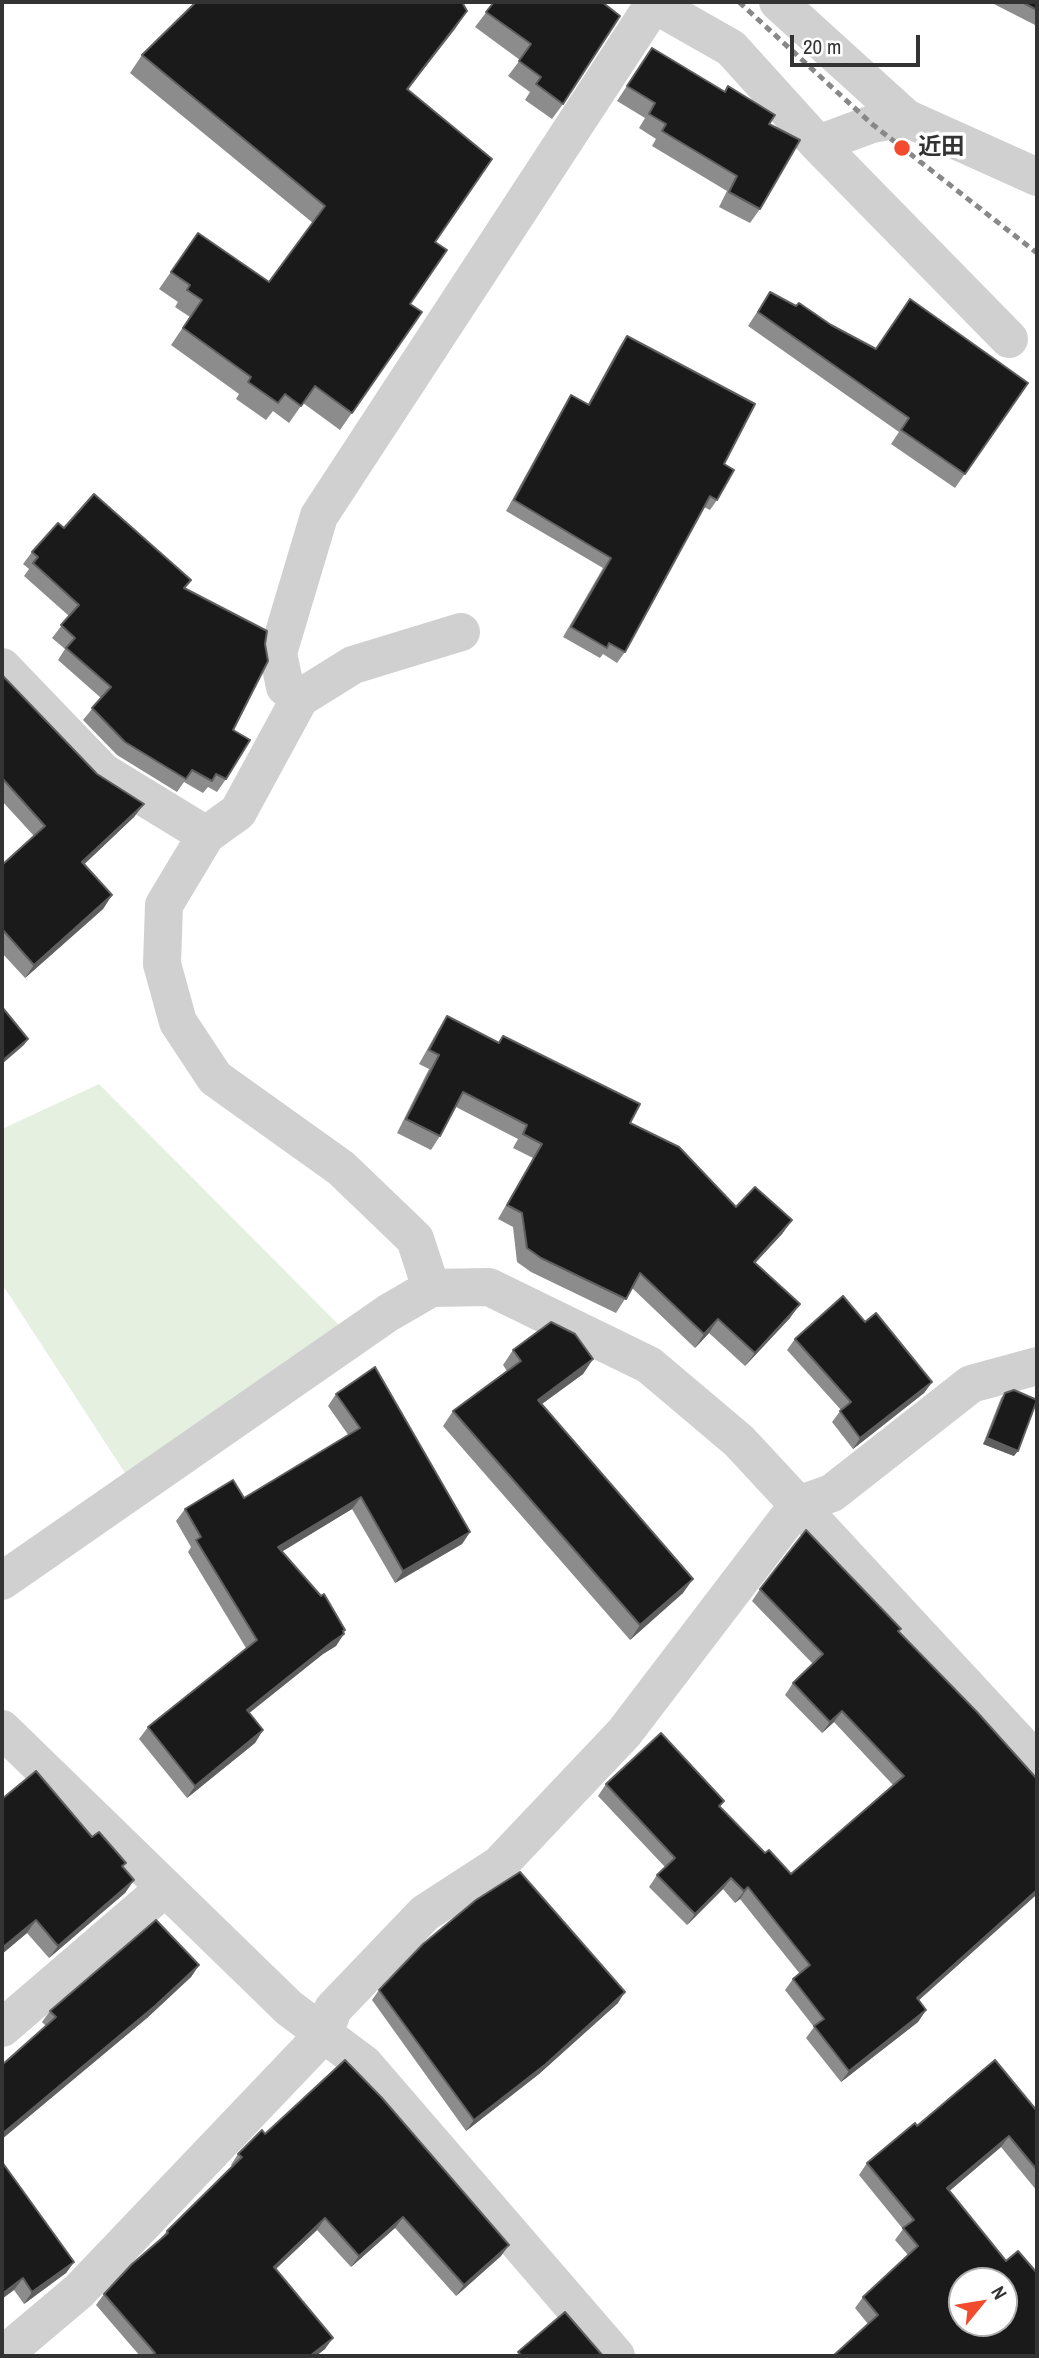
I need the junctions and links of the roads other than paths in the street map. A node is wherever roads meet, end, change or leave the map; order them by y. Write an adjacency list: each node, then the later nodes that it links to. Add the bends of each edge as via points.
1 (778, 2): 3 (street)
2 (652, 3): 4 (street, via 731,48); 9 (street, via 319,516 278,653 285,687)
3 (906, 118): 4 (street, via 872,124); 5 (street)
4 (818, 144): 6 (street)
5 (1037, 177)
6 (1009, 339)
7 (460, 632): 9 (street, via 353,665)
8 (2, 667): 10 (street, via 103,772)
9 (300, 698): 10 (street, via 239,813)
10 (206, 835): 11 (street, via 164,905 162,964 178,1023 215,1078 341,1168 415,1239)
11 (430, 1289): 13 (street, via 489,1287 649,1365 739,1441); 14 (street, via 388,1313)
12 (1037, 1366): 13 (street, via 971,1384 832,1493)
13 (798, 1506): 16 (street); 19 (street, via 624,1733 499,1865 425,1913 333,2009)
14 (2, 1581)
15 (2, 1729): 17 (street)
16 (1037, 1762)
17 (165, 1888): 18 (street); 19 (street, via 289,2008)
18 (2, 2028)
19 (324, 2034): 20 (street, via 79,2291); 21 (street, via 364,2064)
20 (2, 2356)
21 (616, 2356)

